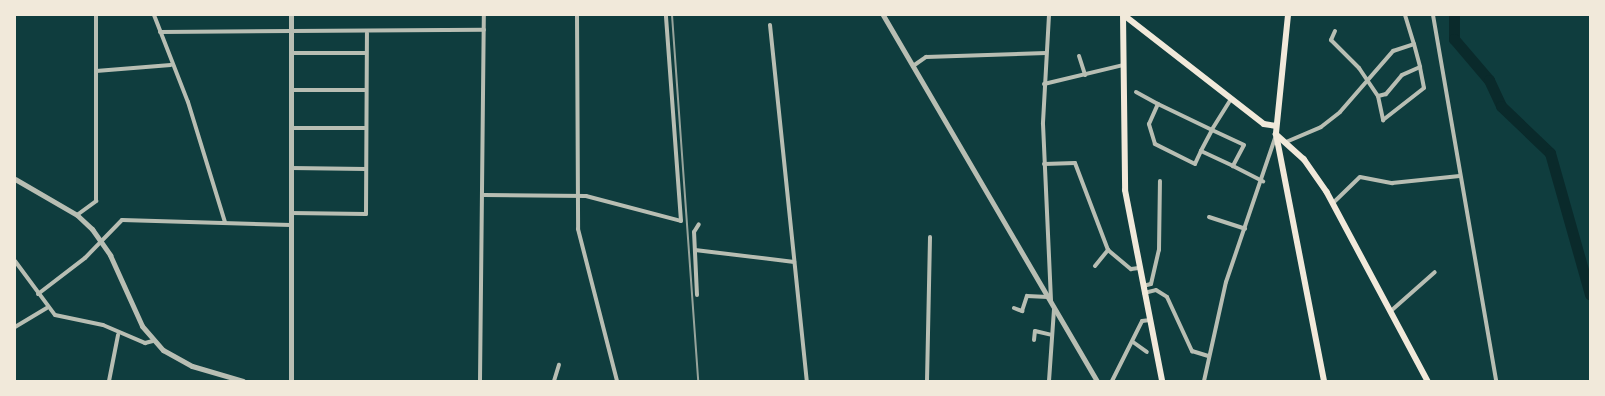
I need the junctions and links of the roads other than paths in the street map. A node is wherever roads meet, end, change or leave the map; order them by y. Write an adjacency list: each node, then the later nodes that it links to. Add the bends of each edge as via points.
1 (96, 15): 28 (street)
2 (154, 15): 17 (street)
3 (291, 15): 15 (street)
4 (484, 15): 14 (street)
5 (576, 15): 52 (street)
6 (666, 15): 52 (street, via 681,221)
7 (883, 15): 26 (street)
8 (1049, 15): 22 (street)
9 (1124, 15): 25 (main road); 36 (main road)
10 (1288, 15): 41 (main road)
11 (1405, 15): 19 (street)
12 (1433, 15): 47 (street)
13 (770, 26): 66 (street)
14 (484, 30): 18 (street); 51 (street)
15 (291, 31): 17 (street); 18 (street); 20 (street)
16 (1335, 31): 30 (street, via 1331,40)
17 (160, 32): 24 (street)
18 (367, 33): 21 (street)
19 (1414, 44): 27 (street); 30 (street, via 1393,51)
20 (291, 53): 21 (street); 32 (street)
21 (366, 53): 33 (street)
22 (1046, 53): 26 (street, via 935,56); 31 (street)
23 (1079, 56): 29 (street)
24 (172, 65): 28 (street); 57 (street, via 188,102)
25 (1123, 65): 29 (street); 68 (main road, via 1125,190)
26 (913, 66): 73 (street)
27 (1420, 67): 35 (street, via 1402,75 1386,94); 35 (street, via 1424,88 1396,114 1383,120)
28 (96, 70): 55 (street, via 96,201)
29 (1085, 75): 31 (street)
30 (1366, 79): 35 (street); 41 (street, via 1321,127 1286,142)
31 (1044, 84): 43 (street)
32 (291, 90): 33 (street); 38 (street)
33 (366, 90): 39 (street)
34 (1136, 92): 37 (street)
35 (1378, 96)
36 (1231, 99): 40 (street); 41 (main road)
37 (1158, 104): 40 (street); 42 (street, via 1149,124 1155,144 1195,164)
38 (291, 128): 39 (street); 45 (street)
39 (366, 128): 46 (street)
40 (1212, 130): 42 (street); 44 (street, via 1244,145)
41 (1276, 130): 50 (street); 53 (main road, via 1315,173); 101 (main road)
42 (1201, 151): 44 (street)
43 (1044, 164): 64 (street, via 1075,163); 73 (street)
44 (1234, 166): 50 (street)
45 (291, 168): 46 (street); 54 (street)
46 (366, 169): 54 (street, via 366,214)
47 (1460, 176): 53 (street, via 1392,183 1360,177); 103 (street)
48 (15, 179): 55 (street)
49 (1160, 181): 70 (street, via 1159,250 1151,284)
50 (1263, 181): 60 (street)
51 (484, 196): 52 (street); 91 (street)
52 (576, 196): 93 (street, via 578,229)
53 (1333, 204): 77 (main road)
54 (291, 213): 59 (street)
55 (77, 215): 62 (street)
56 (1208, 216): 60 (street)
57 (225, 222): 59 (street); 62 (street, via 122,220)
58 (699, 224): 63 (street, via 694,232)
59 (291, 225): 90 (street)
60 (1245, 229): 86 (street)
61 (930, 236): 95 (street)
62 (101, 241): 71 (street); 83 (street)
63 (695, 250): 66 (street); 72 (street)
64 (1108, 250): 67 (street); 68 (street, via 1131,269)
65 (15, 261): 71 (street)
66 (794, 262): 94 (street)
67 (1094, 266)
68 (1139, 268): 70 (main road)
69 (1435, 272): 77 (street)
70 (1144, 289): 78 (main road); 86 (street, via 1156,290 1167,297 1192,351)
71 (38, 294): 74 (street)
72 (697, 295)
73 (1050, 299): 75 (street, via 1026,296 1022,311); 76 (street)
74 (47, 308): 79 (street); 80 (street, via 64,320 103,325)
75 (1014, 308)
76 (1054, 308): 81 (street); 97 (street)
77 (1392, 310): 102 (main road)
78 (1150, 320): 84 (street, via 1142,321); 99 (main road)
79 (15, 327)
80 (118, 334): 83 (street); 88 (street)
81 (1052, 335): 82 (street, via 1035,331); 96 (street)
82 (1034, 340)
83 (153, 341): 89 (street, via 192,366)
84 (1133, 342): 85 (street); 98 (street)
85 (1147, 352)
86 (1208, 356): 100 (street)
87 (559, 365): 92 (street)
88 (109, 381)
89 (243, 381)
90 (291, 381)
91 (480, 381)
92 (554, 381)
93 (617, 381)
94 (807, 381)
95 (927, 381)
96 (1049, 381)
97 (1097, 381)
98 (1112, 381)
99 (1162, 381)
100 (1204, 381)
101 (1324, 381)
102 (1428, 381)
103 (1496, 381)

